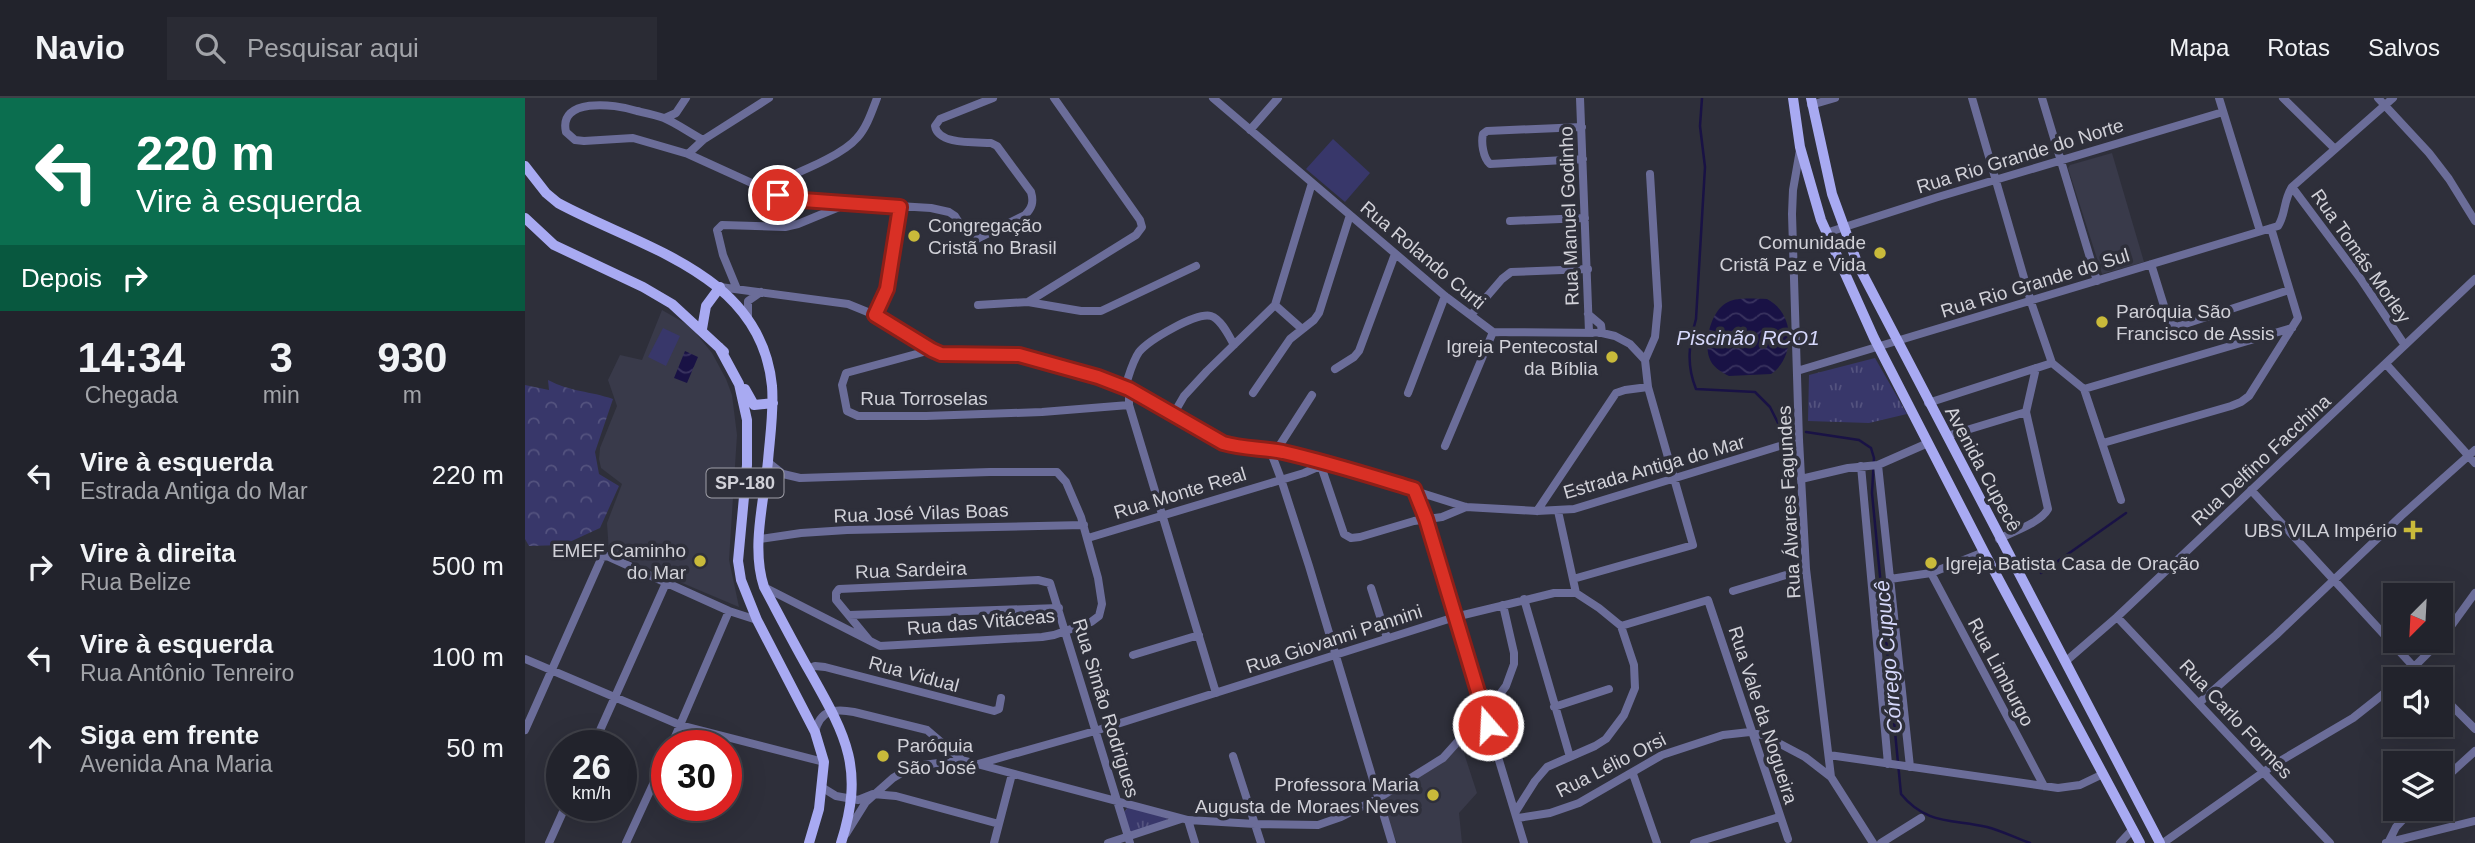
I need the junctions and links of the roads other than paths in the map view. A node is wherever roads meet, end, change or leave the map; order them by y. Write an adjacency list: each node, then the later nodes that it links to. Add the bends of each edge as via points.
1 (686, 98): 20 (street, via 676,113)
2 (769, 98): 23 (street)
3 (877, 98): 34 (street, via 852,144)
4 (993, 98): 46 (street, via 940,119 936,131 947,139 994,144 1033,198 1025,215)
5 (1054, 98): 61 (street, via 1142,227)
6 (1213, 98): 22 (street, Rua Rolando Curti)
7 (1278, 98): 22 (street)
8 (1580, 98): 21 (street, Rua Manuel Godinho)
9 (1793, 98): 24 (main road, Avenida Cupecê)
10 (1835, 98): 17 (street)
11 (1972, 98): 31 (street)
12 (2042, 98): 28 (street)
13 (2219, 98): 19 (street)
14 (2283, 98): 25 (street)
15 (2378, 98): 18 (street)
16 (2393, 98): 18 (street)
17 (1811, 101): 42 (main road, Avenida Cupecê)
18 (2385, 105): 25 (street); 41 (street, via 2436,162)
19 (2223, 112): 28 (street, Rua Rio Grande do Norte); 44 (street)
20 (665, 118): 23 (street); 26 (street, via 617,104 586,101 571,107 565,124 566,132 575,139 633,138)
21 (1582, 127): 27 (street, Rua Manuel Godinho); 27 (street, via 1487,131 1482,139 1489,164)
22 (1250, 130): 32 (street, Rua Rolando Curti)
23 (703, 140): 26 (street)
24 (1800, 147): 45 (main road, Avenida Cupecê); 86 (street, Rua Álvares Fagundes, via 1793,190)
25 (2334, 148): 33 (street)
26 (688, 154): 34 (street)
27 (1583, 159): 39 (street, Rua Manuel Godinho)
28 (2060, 162): 31 (street, Rua Rio Grande do Norte); 53 (street)
29 (525, 166): 54 (main road, via 558,203 681,261)
30 (1650, 174): 81 (street, via 1658,306 1655,337)
31 (1994, 180): 42 (street, Rua Rio Grande do Norte); 62 (street)
32 (1312, 183): 37 (street, Rua Rolando Curti); 63 (street)
33 (2292, 187): 43 (street, Rua Rio Grande do Sul, via 2281,223); 76 (street, Rua Tomás Morley)
34 (763, 188): 35 (street, via 789,198)
35 (849, 203): 36 (street); 56 (street, via 798,224 719,227 719,244)
36 (900, 207): 46 (street, via 949,212); 66 (street, via 887,289)
37 (1350, 215): 48 (street, Rua Rolando Curti); 69 (street, via 1323,302)
38 (525, 218): 71 (main road, SP-180, via 554,245 657,294)
39 (1585, 218): 40 (street); 51 (street, Rua Manuel Godinho)
40 (1510, 221)
41 (2475, 221)
42 (1843, 226): 45 (street, Rua Rio Grande do Norte); 75 (main road, Avenida Cupecê)
43 (2271, 228): 44 (street, Rua Rio Grande do Sul); 57 (street)
44 (2260, 231): 49 (street, Rua Rio Grande do Sul)
45 (1826, 233): 79 (main road, Avenida Cupecê)
46 (971, 242): 47 (street)
47 (952, 251)
48 (1395, 254): 60 (street, Rua Rolando Curti); 85 (street, via 1357,355)
49 (2151, 264): 53 (street, Rua Rio Grande do Sul); 57 (street, via 2169,322 2176,327)
50 (1196, 266): 61 (street, via 1101,312)
51 (1587, 269): 65 (street, Rua Manuel Godinho); 67 (street, via 1511,272)
52 (2475, 279): 55 (street, Rua Delfino Facchina)
53 (2097, 281): 62 (street, Rua Rio Grande do Sul)
54 (720, 287): 56 (street, Estrada Antiga do Mar); 68 (main road); 71 (main road, via 706,306)
55 (2467, 287): 59 (street); 76 (street, Rua Delfino Facchina)
56 (737, 289): 58 (street, Estrada Antiga do Mar)
57 (2289, 290): 70 (street, via 2298,316)
58 (761, 292): 66 (street, Estrada Antiga do Mar, via 840,302); 68 (street, via 748,301)
59 (2475, 295)
60 (1445, 296): 67 (street, Rua Rolando Curti); 91 (street)
61 (1028, 302): 64 (street)
62 (2031, 302): 75 (street, Rua Rio Grande do Sul); 82 (street)
63 (1276, 304): 69 (street); 77 (street)
64 (978, 305)
65 (1588, 314): 73 (street, Rua Manuel Godinho); 74 (street, via 1601,325)
66 (875, 315): 80 (street, Estrada Antiga do Mar)
67 (1471, 315): 72 (street, Rua Rolando Curti)
68 (748, 322): 93 (main road, via 769,369)
69 (1304, 328): 90 (street, via 1290,339)
70 (2292, 328): 89 (street); 101 (street, via 2246,400)
71 (702, 329): 78 (main road, SP-180)
72 (1493, 332): 73 (street, Rua Rolando Curti); 102 (street)
73 (1589, 332): 74 (street, Rua Rolando Curti)
74 (1602, 333): 81 (street, Rua Rolando Curti, via 1630,344)
75 (1898, 342): 79 (street, Rua Rio Grande do Sul); 94 (main road, Avenida Cupecê)
76 (2404, 344): 83 (street, Rua Delfino Facchina)
77 (1234, 345): 88 (street, via 1214,317 1194,319 1160,335 1138,353); 97 (street, via 1184,396)
78 (719, 347): 93 (main road, via 736,367 752,404); 138 (main road, SP-180, via 739,384 747,420 738,561)
79 (1879, 348): 86 (street, Rua Rio Grande do Sul); 100 (main road, Avenida Cupecê)
80 (932, 350): 88 (street, Estrada Antiga do Mar, via 954,356 1019,355); 95 (street, Rua Torroselas, via 846,373 842,385 847,411 858,416 926,416)
81 (1645, 360): 87 (street)
82 (2052, 363): 84 (street); 89 (street)
83 (2386, 364): 104 (street); 113 (street, Rua Delfino Facchina)
84 (2036, 368): 94 (street); 96 (street)
85 (1335, 369)
86 (1797, 371): 99 (street, Rua Álvares Fagundes)
87 (1648, 387): 111 (street); 116 (street, via 1616,393)
88 (1127, 388): 95 (street); 97 (street, Estrada Antiga do Mar)
89 (2084, 389): 101 (street)
90 (1253, 393)
91 (1408, 393)
92 (1312, 395): 103 (street)
93 (773, 403): 105 (main road)
94 (1929, 403): 98 (main road, Avenida Cupecê)
95 (1129, 405): 118 (street)
96 (2026, 412): 98 (street); 123 (street, via 2048,509)
97 (1173, 415): 103 (street, Estrada Antiga do Mar, via 1223,443)
98 (1947, 436): 123 (main road, Avenida Cupecê)
99 (1799, 440): 110 (street, Rua Álvares Fagundes); 111 (street, Estrada Antiga do Mar)
100 (1928, 443): 107 (street); 124 (main road, Avenida Cupecê)
101 (2103, 443): 114 (street)
102 (1445, 446)
103 (1273, 451): 106 (street, Estrada Antiga do Mar); 109 (street)
104 (2473, 456): 129 (street)
105 (768, 462): 120 (street, Rua das Vitáceas, via 783,474 800,478 1054,472 1066,482); 122 (main road)
106 (1320, 463): 109 (street, Rua Monte Real); 112 (street, Estrada Antiga do Mar); 119 (street, via 1344,534 1351,538)
107 (1877, 465): 108 (street); 128 (street)
108 (1862, 466): 110 (street); 187 (street)
109 (1281, 479): 118 (street, Rua Monte Real); 155 (street)
110 (1801, 479): 125 (street, Rua Álvares Fagundes)
111 (1676, 480): 117 (street, Estrada Antiga do Mar); 127 (street, via 1693,545)
112 (1414, 489): 115 (street, Estrada Antiga do Mar); 119 (street)
113 (2251, 490): 129 (street); 145 (street, Rua Delfino Facchina)
114 (2121, 500)
115 (1467, 507): 116 (street, Estrada Antiga do Mar); 119 (street)
116 (1537, 511): 117 (street, Estrada Antiga do Mar)
117 (1558, 511): 127 (street)
118 (1163, 515): 121 (street, Rua Monte Real); 150 (street)
119 (1426, 519): 144 (street)
120 (1084, 525): 121 (street, Rua das Vitáceas); 122 (street, Rua José Vilas Boas, via 848,530)
121 (1088, 538): 149 (street, Rua das Vitáceas, via 1102,596 1101,612 1091,622)
122 (760, 539): 132 (main road)
123 (1999, 539): 157 (main road, Avenida Cupecê)
124 (1984, 552): 126 (street); 193 (main road, Avenida Cupecê)
125 (1806, 569): 134 (street); 181 (street, Rua Álvares Fagundes)
126 (1931, 573): 128 (street); 195 (street, Rua Limburgo)
127 (1573, 579): 135 (street)
128 (1890, 579): 188 (street)
129 (2334, 579): 158 (street); 167 (street)
130 (666, 583): 141 (street); 161 (street, via 604,556); 165 (street)
131 (1050, 583): 140 (street, Rua Simão Rodrigues); 143 (street, Rua Sardeira, via 842,588 835,598)
132 (764, 587): 152 (street, Rua das Vitáceas); 160 (main road)
133 (1371, 588): 151 (street)
134 (1733, 591)
135 (1576, 593): 137 (street, Rua Giovanni Pannini); 148 (street)
136 (2475, 593): 147 (street)
137 (1524, 599): 139 (street, Rua Giovanni Pannini); 168 (street)
138 (750, 604): 142 (street); 146 (main road, SP-180)
139 (1503, 605): 144 (street, Rua Giovanni Pannini); 171 (street, via 1514,664 1506,686)
140 (1059, 608): 143 (street); 149 (street, Rua Simão Rodrigues)
141 (729, 611): 142 (street); 172 (street)
142 (742, 615): 146 (street)
143 (849, 615): 152 (street, Rua Sardeira)
144 (1455, 617): 151 (street, Rua Giovanni Pannini); 171 (street)
145 (2117, 617): 157 (street, Rua Delfino Facchina); 167 (street, Rua Carlo Formes)
146 (757, 620): 178 (main road)
147 (2453, 623)
148 (1621, 626): 179 (street, Rua Vale da Nogueira, via 1709,600); 183 (street, via 1636,676 1631,700 1606,739)
149 (1065, 631): 152 (street, Rua das Vitáceas, via 1004,640); 177 (street, Rua Simão Rodrigues)
150 (1199, 635): 154 (street); 163 (street)
151 (1387, 638): 155 (street, Rua Giovanni Pannini)
152 (871, 643)
153 (2429, 653): 159 (street)
154 (1133, 655)
155 (1335, 655): 163 (street, Rua Giovanni Pannini); 200 (street)
156 (525, 659): 161 (street)
157 (2065, 662): 231 (main road, Avenida Cupecê)
158 (2414, 667)
159 (2416, 667)
160 (809, 669): 166 (street, Rua Vidual, via 825,667 994,711); 170 (main road)
161 (552, 670): 165 (street); 174 (street)
162 (1609, 689): 168 (street)
163 (1216, 693): 177 (street, Rua Giovanni Pannini)
164 (2383, 694): 189 (street, via 2353,718)
165 (614, 697): 172 (street); 175 (street)
166 (1001, 698)
167 (2199, 703): 189 (street, Rua Carlo Formes)
168 (1554, 706): 183 (street)
169 (2453, 707): 173 (street)
170 (832, 709): 178 (street, via 821,716); 184 (street, via 927,730); 199 (main road, via 850,761)
171 (1484, 712): 200 (street, via 1443,758); 202 (street)
172 (680, 725): 176 (street); 185 (street)
173 (2475, 729)
174 (525, 730)
175 (600, 730)
176 (678, 730)
177 (1095, 731): 186 (street, Rua Giovanni Pannini); 201 (street, Rua Simão Rodrigues)
178 (815, 732): 185 (main road)
179 (1750, 732): 192 (street, Rua Lélio Orsi, via 1683,747); 194 (street, Rua Lélio Orsi, via 1780,742); 203 (street, Rua Vale da Nogueira)
180 (2475, 751): 190 (street)
181 (1829, 755): 187 (street); 194 (street, Rua Álvares Fagundes)
182 (1234, 756): 210 (street)
183 (1570, 757): 202 (street, via 1541,772)
184 (962, 760): 186 (street); 198 (street, via 908,769)
185 (824, 762): 196 (main road)
186 (978, 764): 191 (street)
187 (1890, 764): 188 (street)
188 (1908, 767): 195 (street)
189 (2265, 771): 231 (street); 232 (street, Rua Carlo Formes)
190 (2453, 771)
191 (1012, 774): 201 (street); 209 (street)
192 (1633, 774): 202 (street, Rua Lélio Orsi, via 1580,803 1550,813); 225 (street)
193 (2103, 774): 195 (street, via 2080,785); 211 (main road, Avenida Cupecê)
194 (1831, 777): 227 (street, Rua Álvares Fagundes)
195 (2043, 786)
196 (823, 788): 199 (street); 218 (main road)
197 (651, 789): 217 (street)
198 (873, 794): 199 (street); 209 (street); 214 (street)
199 (851, 799): 214 (main road)
200 (1377, 799): 210 (street, via 1318,825); 223 (street)
201 (1118, 802): 205 (street); 213 (street, Rua Simão Rodrigues)
202 (1517, 815): 224 (street)
203 (1779, 817): 212 (street, Rua Vale da Nogueira); 226 (street)
204 (1921, 818): 228 (street)
205 (1185, 820): 210 (street); 213 (street); 221 (street)
206 (559, 821): 216 (street)
207 (2402, 821): 215 (street)
208 (2475, 821): 215 (street)
209 (999, 824): 219 (street)
210 (1255, 824): 222 (street)
211 (2133, 829): 229 (street); 230 (main road, Avenida Cupecê)
212 (1788, 839)
213 (1129, 840): 220 (street)
214 (842, 841)
215 (2387, 842)
216 (549, 843)
217 (626, 843)
218 (809, 843)
219 (994, 843)
220 (1108, 843)
221 (1195, 843)
222 (1261, 843)
223 (1392, 843)
224 (1524, 843)
225 (1657, 843)
226 (1694, 843)
227 (1873, 843)
228 (1881, 843)
229 (2120, 843)
230 (2140, 843)
231 (2161, 843)
232 (2330, 843)

